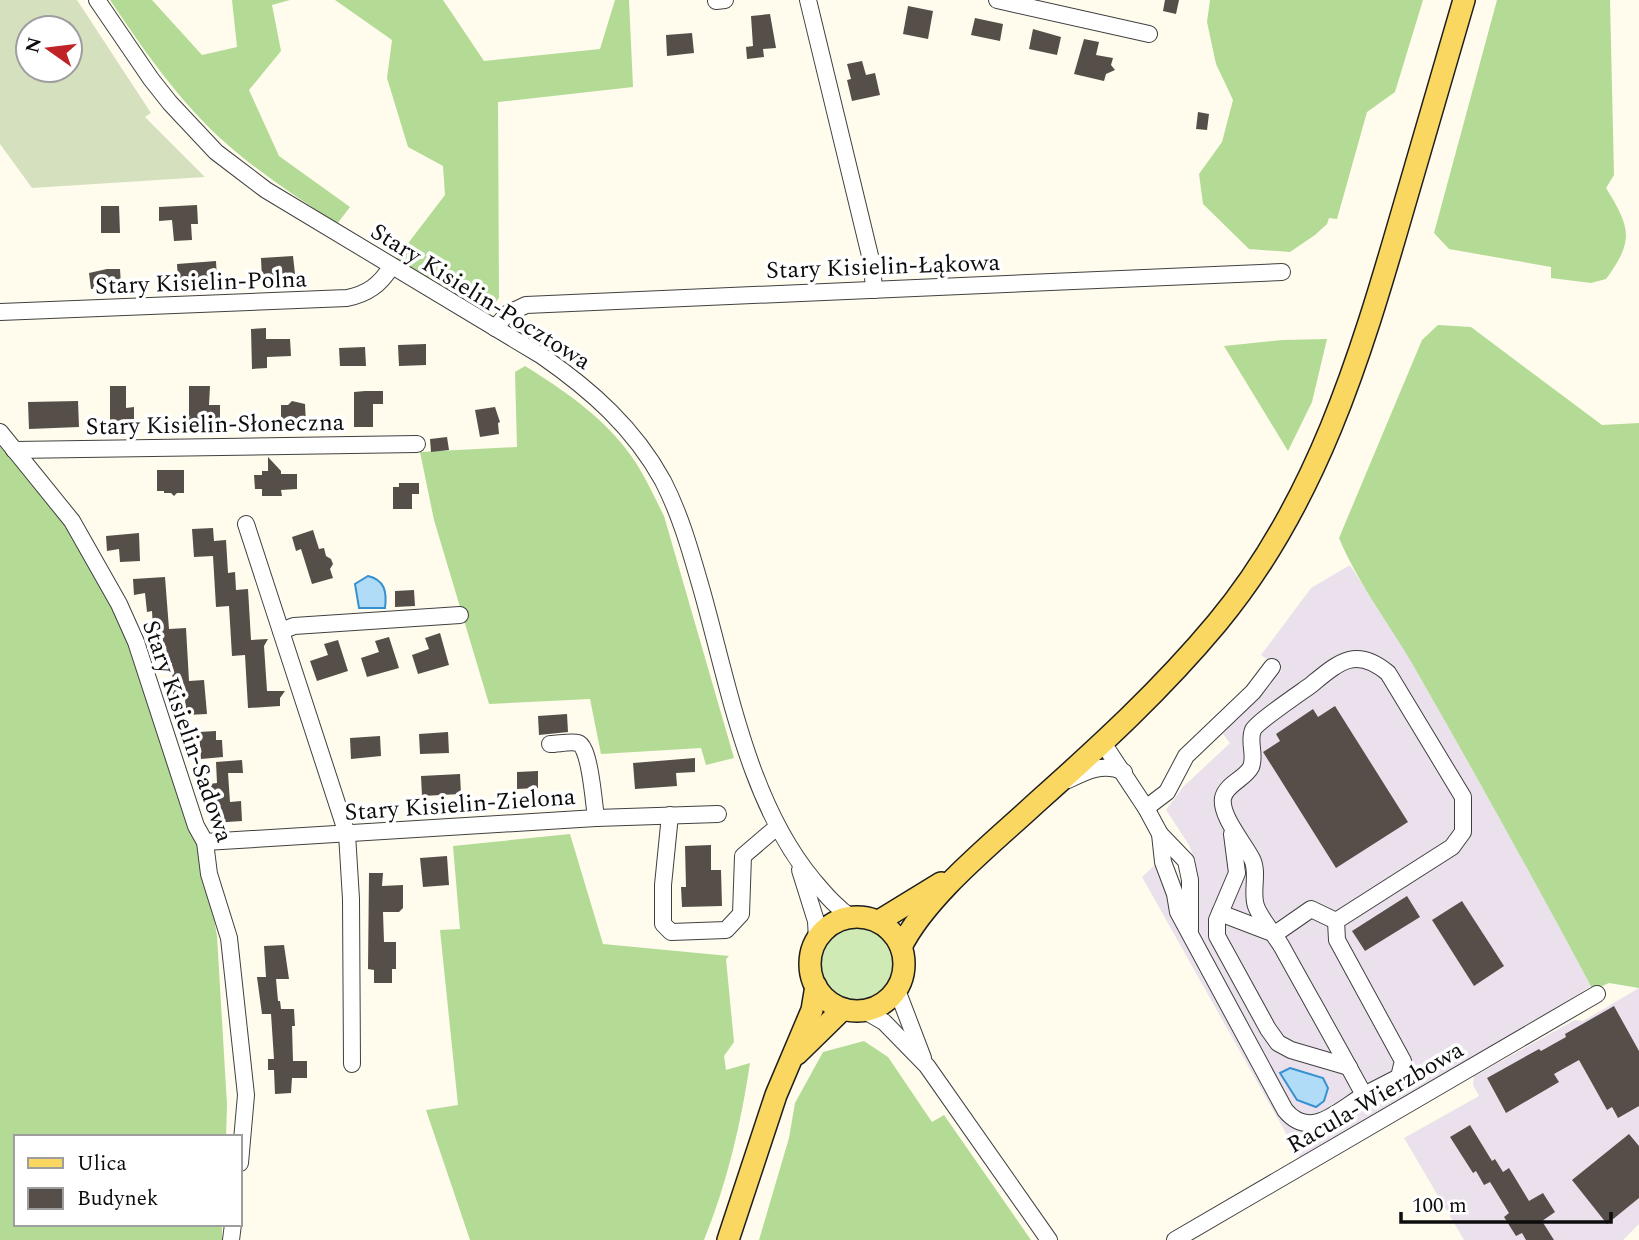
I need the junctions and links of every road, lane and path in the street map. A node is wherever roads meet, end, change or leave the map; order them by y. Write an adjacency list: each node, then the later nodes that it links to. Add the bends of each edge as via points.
1 (97, 0): 6 (street, Stary Kisielin-Pocztowa, via 151,79 216,152 266,190)
2 (808, 0): 8 (street, via 872,264)
3 (997, 0): 5 (street)
4 (1464, 0): 18 (main road, via 1360,355 1301,491 1261,561 1218,622)
5 (1149, 34)
6 (391, 267): 9 (street, Stary Kisielin-Polna, via 375,288 347,298); 10 (street, Stary Kisielin-Pocztowa)
7 (1282, 272): 8 (street, Stary Kisielin-Łąkowa)
8 (874, 290): 10 (street, Stary Kisielin-Łąkowa, via 526,305)
9 (0, 312)
10 (495, 328): 27 (street, Stary Kisielin-Pocztowa, via 576,380 604,404 662,480 685,532 740,728)
11 (0, 432): 13 (street, Stary Kisielin-Sadowa)
12 (417, 444): 13 (street, Stary Kisielin-Słoneczna)
13 (14, 450): 30 (street, Stary Kisielin-Sadowa, via 72,521 119,604)
14 (246, 524): 16 (street)
15 (460, 615): 16 (street, via 294,626)
16 (281, 631): 28 (street)
17 (1272, 667): 22 (street, via 1254,692 1186,756 1167,792)
18 (1103, 743): 20 (street); 21 (main road)
19 (550, 744): 25 (street, via 583,746)
20 (1124, 772): 21 (street, via 1100,767); 22 (street)
21 (1056, 786): 32 (main road)
22 (1146, 808): 29 (street)
23 (718, 814): 24 (street, Stary Kisielin-Zielona)
24 (670, 815): 25 (street, Stary Kisielin-Zielona); 27 (street, via 663,924 671,932 726,930 741,914 743,856)
25 (596, 818): 28 (street, Stary Kisielin-Zielona)
26 (1229, 821): 33 (street, via 1237,873); 36 (street, via 1223,797 1251,766 1252,732 1258,723 1339,662 1360,657 1388,673 1463,797 1463,832 1452,847); 37 (street, via 1254,862 1256,906)
27 (778, 827): 31 (street, Stary Kisielin-Pocztowa)
28 (347, 834): 30 (street, Stary Kisielin-Zielona); 46 (street)
29 (1160, 834): 38 (street, via 1178,912); 38 (street, via 1186,861)
30 (205, 842): 50 (street, Stary Kisielin-Sadowa, via 209,874 229,938 246,1094)
31 (797, 861): 34 (street, Stary Kisielin-Pocztowa); 39 (street, Stary Kisielin-Pocztowa, via 817,921)
32 (961, 871): 35 (main road); 40 (main road, via 913,926)
33 (1220, 913): 37 (street); 48 (street, via 1217,936 1278,1043)
34 (852, 918): 35 (main road); 39 (main road, via 826,929)
35 (879, 921): 40 (main road)
36 (1336, 921): 37 (street, via 1311,909); 49 (street, via 1337,940 1403,1061 1399,1077)
37 (1275, 934): 48 (street)
38 (1191, 936): 49 (street, via 1293,1119 1304,1125 1318,1123)
39 (817, 940): 41 (main road, via 811,962)
40 (901, 947): 42 (main road, via 904,971)
41 (816, 986): 44 (main road, via 829,1002); 45 (main road, via 812,1010)
42 (897, 990): 44 (main road, via 873,1009); 47 (street)
43 (1597, 994): 53 (street, Racula-Wierzbowa)
44 (853, 1010): 45 (main road); 47 (street, via 884,1022)
45 (793, 1057): 51 (main road)
46 (352, 1064)
47 (927, 1066): 52 (street)
48 (1349, 1067): 49 (street)
49 (1364, 1095)
50 (242, 1140)
51 (728, 1240)
52 (1049, 1240)
53 (1175, 1240)

